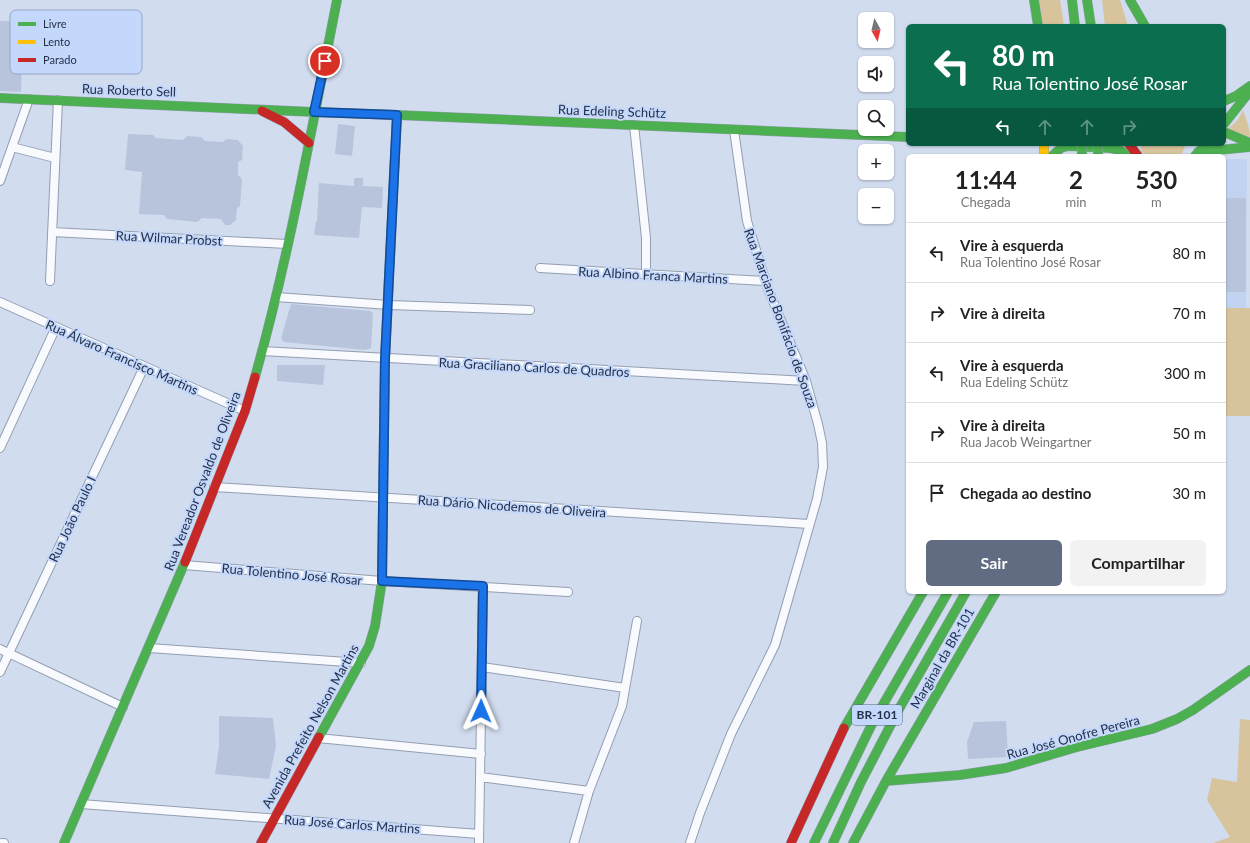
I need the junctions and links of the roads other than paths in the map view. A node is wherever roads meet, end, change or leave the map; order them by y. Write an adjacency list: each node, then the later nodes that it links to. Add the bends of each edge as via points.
1 (337, 0): 19 (main road, Rua Vereador Osvaldo de Oliveira)
2 (1034, 0): 6 (main road)
3 (1072, 0): 7 (main road)
4 (1087, 0): 8 (main road)
5 (1130, 0): 9 (main road); 10 (main road)
6 (1038, 24)
7 (1075, 24)
8 (1091, 24)
9 (1136, 24)
10 (1144, 24)
11 (1250, 86): 17 (main road)
12 (1250, 91): 13 (main road); 21 (main road)
13 (1250, 95)
14 (0, 98): 15 (main road, Rua Roberto Sell)
15 (29, 99): 16 (main road, Rua Roberto Sell); 31 (street)
16 (58, 100): 18 (main road, Rua Roberto Sell); 37 (street)
17 (1226, 100)
18 (256, 109): 19 (main road, Rua Roberto Sell); 26 (main road, Rua Roberto Sell, via 284,122)
19 (314, 112): 20 (main road, Rua Edeling Schütz); 26 (main road, Rua Vereador Osvaldo de Oliveira)
20 (397, 115): 22 (main road, Rua Edeling Schütz); 47 (main road, Avenida Prefeito Nelson Martins)
21 (1226, 121)
22 (634, 125): 23 (main road, Rua Edeling Schütz); 42 (street, via 646,238)
23 (734, 130): 25 (main road, Rua Edeling Schütz); 44 (street, Rua Marciano Bonifácio de Souza, via 746,221)
24 (1226, 133): 27 (main road)
25 (906, 137)
26 (309, 143): 40 (main road, Rua Vereador Osvaldo de Oliveira)
27 (1250, 143)
28 (1068, 146): 35 (main road, via 1110,148)
29 (1068, 146): 34 (main road)
30 (1130, 146): 36 (main road)
31 (12, 147): 37 (street); 38 (street)
32 (1250, 147): 33 (main road)
33 (1197, 151)
34 (1054, 154)
35 (1125, 154)
36 (1136, 154)
37 (55, 158): 39 (street)
38 (0, 181)
39 (52, 232): 40 (street, Rua Wilmar Probst); 43 (street)
40 (287, 244): 45 (main road, Rua Vereador Osvaldo de Oliveira)
41 (540, 268): 42 (street, Rua Albino Franca Martins)
42 (646, 274): 44 (street, Rua Albino Franca Martins)
43 (50, 281)
44 (765, 281): 53 (street, Rua Marciano Bonifácio de Souza)
45 (276, 296): 47 (street); 50 (main road, Rua Vereador Osvaldo de Oliveira)
46 (0, 302): 49 (street, Rua Álvaro Francisco Martins)
47 (389, 305): 48 (street); 51 (main road, Avenida Prefeito Nelson Martins)
48 (530, 310)
49 (56, 327): 52 (street, Rua Álvaro Francisco Martins); 55 (street)
50 (262, 351): 51 (street, Rua Graciliano Carlos de Quadros); 54 (main road, Rua Vereador Osvaldo de Oliveira)
51 (385, 359): 53 (street, Rua Graciliano Carlos de Quadros); 57 (main road, Avenida Prefeito Nelson Martins)
52 (144, 367): 54 (street, Rua Álvaro Francisco Martins); 70 (street, Rua João Paulo I)
53 (806, 381): 58 (street, Rua Marciano Bonifácio de Souza, via 818,424 823,456 821,483)
54 (245, 411): 56 (main road, Rua Vereador Osvaldo de Oliveira)
55 (0, 448)
56 (214, 487): 57 (street, Rua Dário Nicodemos de Oliveira); 59 (main road, Rua Vereador Osvaldo de Oliveira)
57 (384, 498): 58 (street, Rua Dário Nicodemos de Oliveira); 60 (main road, Avenida Prefeito Nelson Martins)
58 (809, 524): 89 (street, Rua Marciano Bonifácio de Souza, via 775,646 731,734)
59 (184, 565): 60 (street, Rua Tolentino José Rosar); 68 (main road, Rua Vereador Osvaldo de Oliveira)
60 (382, 581): 61 (street, Rua Tolentino José Rosar); 71 (main road, Avenida Prefeito Nelson Martins, via 375,626)
61 (483, 586): 62 (street, Rua Tolentino José Rosar); 72 (street)
62 (568, 592)
63 (921, 594): 90 (main road, via 845,726)
64 (947, 594): 91 (main road, BR-101, via 873,722)
65 (965, 594): 92 (main road, BR-101, via 899,710 861,782)
66 (995, 594): 80 (main road, Marginal da BR-101)
67 (637, 622): 75 (street)
68 (149, 648): 71 (street); 76 (main road, Rua Vereador Osvaldo de Oliveira)
69 (0, 649): 70 (street)
70 (9, 653): 74 (street, Rua João Paulo I); 76 (street)
71 (361, 663): 77 (main road, Avenida Prefeito Nelson Martins)
72 (482, 667): 75 (street); 78 (street)
73 (1250, 670): 80 (main road, Rua José Onofre Pereira, via 1193,710 1152,730 1006,768 960,775)
74 (0, 672)
75 (625, 688): 81 (street, via 618,719)
76 (123, 707): 82 (main road, Rua Vereador Osvaldo de Oliveira)
77 (318, 738): 78 (street); 83 (main road, Avenida Prefeito Nelson Martins)
78 (481, 754): 79 (street)
79 (480, 777): 81 (street); 84 (street)
80 (886, 781): 93 (main road, Marginal da BR-101)
81 (589, 792): 88 (street)
82 (81, 804): 83 (street, Rua José Carlos Martins); 85 (main road, Rua Vereador Osvaldo de Oliveira)
83 (275, 818): 84 (street, Rua José Carlos Martins); 86 (main road, Avenida Prefeito Nelson Martins)
84 (480, 834): 87 (street)
85 (64, 843)
86 (261, 843)
87 (479, 843)
88 (574, 843)
89 (690, 843)
90 (791, 843)
91 (814, 843)
92 (833, 843)
93 (853, 843)

